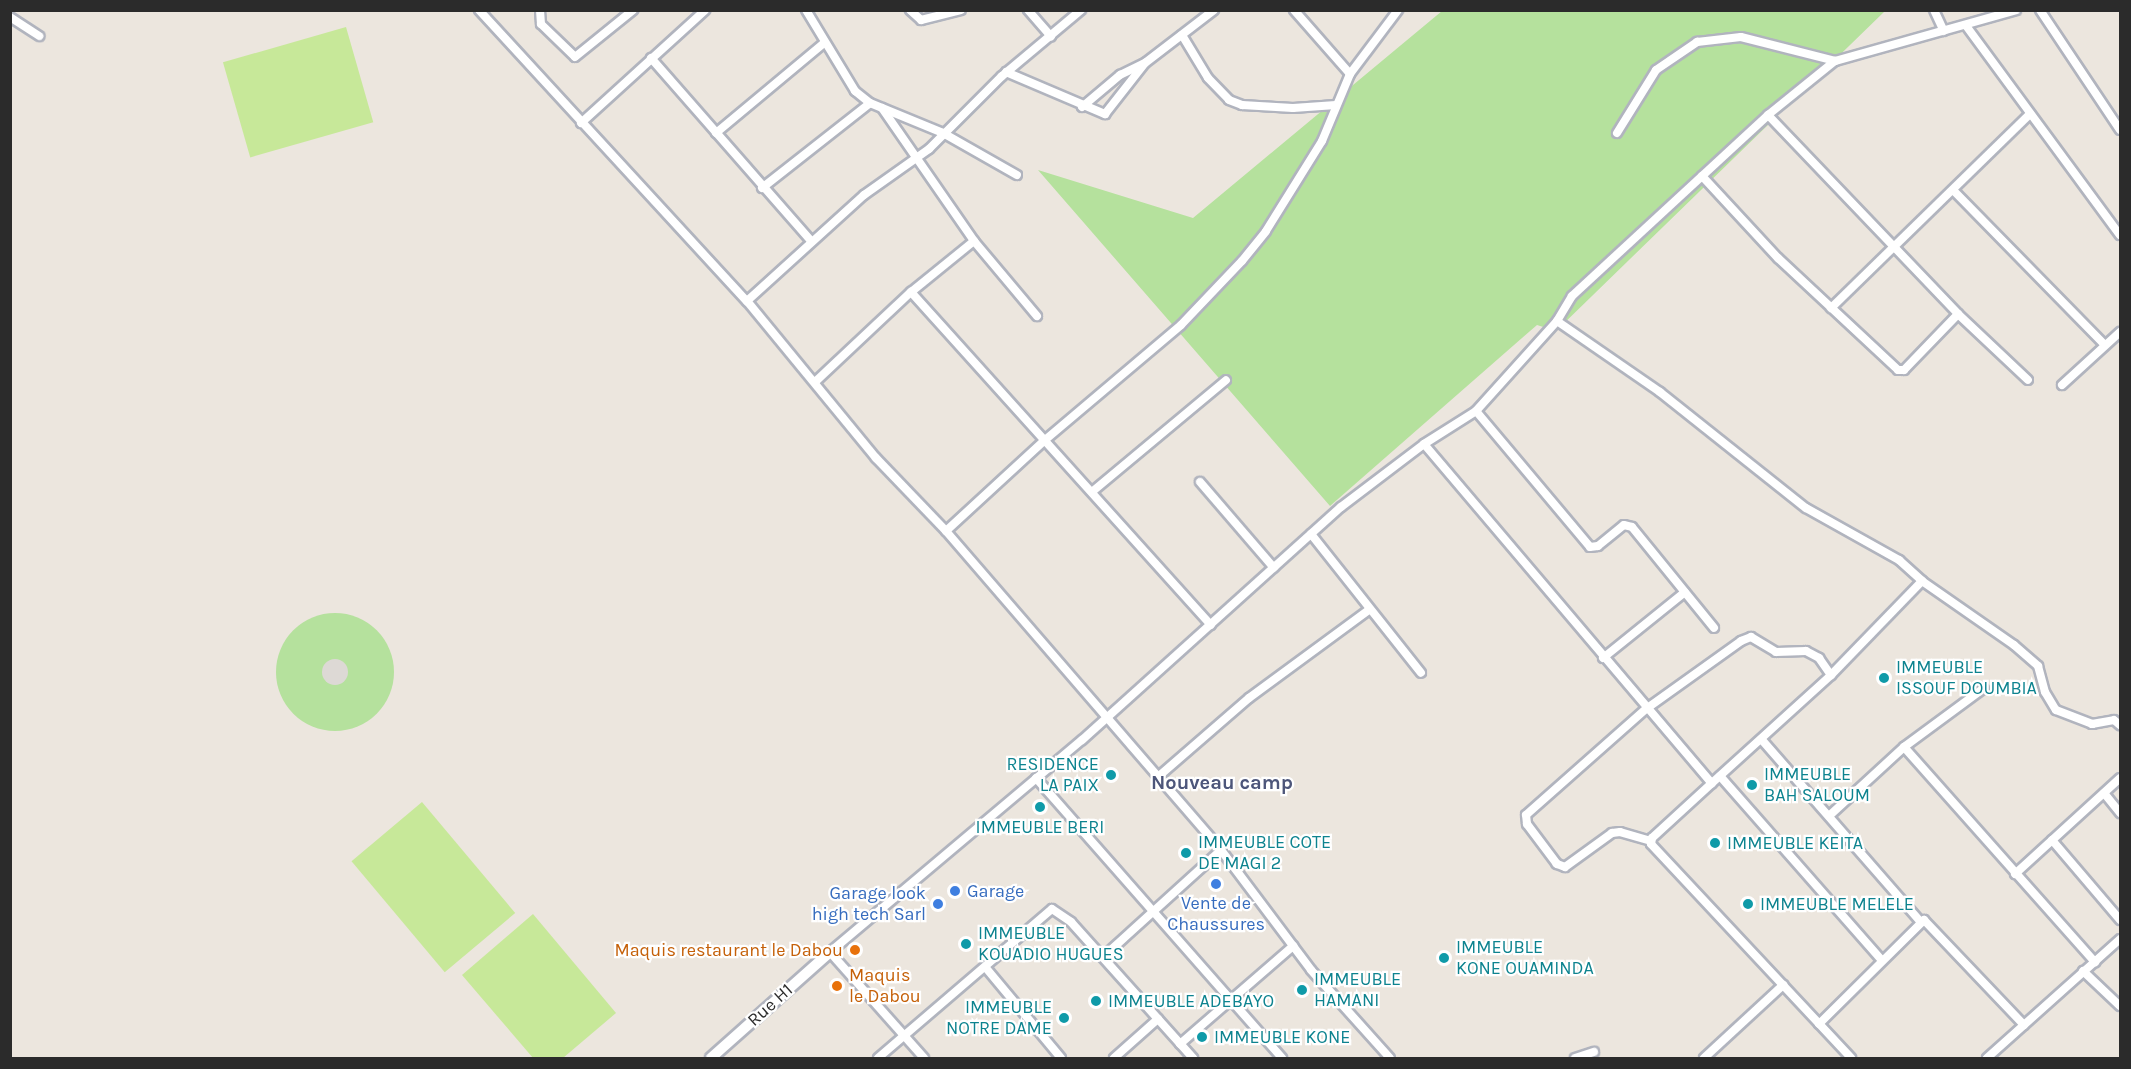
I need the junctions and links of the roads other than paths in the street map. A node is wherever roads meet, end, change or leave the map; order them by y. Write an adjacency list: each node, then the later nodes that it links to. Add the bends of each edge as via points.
1 (479, 10): 34 (street)
2 (540, 10): 3 (street, via 542,24 575,57)
3 (633, 10)
4 (705, 10): 23 (street)
5 (806, 10): 22 (street)
6 (910, 10): 7 (street, via 921,20)
7 (961, 10)
8 (1028, 10): 21 (street)
9 (1081, 10): 21 (street)
10 (1214, 10): 19 (street)
11 (1294, 10): 27 (street)
12 (1398, 10): 27 (street)
13 (1934, 10): 18 (street)
14 (2016, 10): 17 (street)
15 (2040, 10): 35 (street)
16 (10, 17): 20 (street)
17 (1967, 27): 18 (street); 32 (street)
18 (1944, 31): 24 (street)
19 (1182, 35): 25 (street); 29 (street, via 1208,78 1228,100 1272,107)
20 (39, 36)
21 (1051, 36): 26 (street)
22 (824, 43): 28 (street, via 855,91); 36 (street)
23 (651, 58): 34 (street); 36 (street)
24 (1835, 61): 33 (street); 38 (street, via 1741,37 1697,42 1656,70)
25 (1145, 63): 30 (street, via 1120,75); 30 (street, via 1107,113)
26 (1006, 72): 30 (street); 37 (street)
27 (1350, 74): 29 (street)
28 (870, 104): 31 (street); 42 (street)
29 (1336, 105): 61 (street, via 1322,141 1266,231 1242,261 1181,325)
30 (1082, 107)
31 (882, 108): 37 (street); 39 (street)
32 (2031, 114): 43 (street); 44 (street)
33 (1768, 115): 41 (street); 47 (street)
34 (581, 123): 49 (street)
35 (2121, 130)
36 (716, 133): 42 (street)
37 (943, 133): 39 (street); 40 (street)
38 (1617, 133)
39 (916, 157): 45 (street); 46 (street, via 864,195)
40 (1017, 175)
41 (1702, 176): 50 (street); 53 (street, via 1572,296)
42 (762, 188): 46 (street)
43 (1953, 190): 47 (street); 55 (street)
44 (2121, 235)
45 (974, 241): 48 (street); 52 (street)
46 (812, 242): 49 (street)
47 (1894, 245): 50 (street); 51 (street)
48 (910, 292): 58 (street); 61 (street)
49 (747, 301): 58 (street)
50 (1831, 308): 51 (street, via 1901,370)
51 (1958, 314): 57 (street)
52 (1036, 316)
53 (1557, 321): 60 (street); 68 (street, via 1660,392 1806,508 1899,560)
54 (2121, 332): 55 (street)
55 (2104, 344): 59 (street)
56 (1226, 380): 64 (street)
57 (2028, 380)
58 (815, 382): 65 (street, via 876,458)
59 (2062, 385)
60 (1476, 411): 62 (street); 69 (street, via 1590,547 1628,524)
61 (1045, 440): 64 (street); 65 (street)
62 (1424, 444): 66 (street); 73 (street)
63 (1200, 482): 67 (street)
64 (1093, 491): 71 (street)
65 (946, 531): 78 (street)
66 (1311, 534): 67 (street); 70 (street)
67 (1274, 568): 71 (street)
68 (1922, 581): 75 (street); 79 (street, via 2038,666 2049,703 2056,710 2092,724 2114,720)
69 (1685, 592): 72 (street); 73 (street)
70 (1369, 610): 74 (street); 82 (street, via 1249,698)
71 (1211, 625): 78 (street)
72 (1714, 628)
73 (1603, 658): 77 (street)
74 (1421, 674)
75 (1831, 675): 77 (street, via 1819,658 1806,651 1776,652 1751,637); 80 (street)
76 (1984, 688): 81 (street)
77 (1646, 709): 86 (street); 91 (street, via 1526,815 1527,824 1557,864 1565,867 1612,833)
78 (1107, 717): 82 (street); 84 (street)
79 (2121, 725)
80 (1762, 740): 83 (street); 89 (street)
81 (1904, 747): 89 (street); 93 (street)
82 (1159, 776): 92 (street)
83 (1720, 776): 86 (street); 101 (street)
84 (1036, 778): 94 (street); 99 (street)
85 (2120, 778): 87 (street)
86 (1712, 783): 91 (street)
87 (2104, 793): 88 (street); 90 (street)
88 (2121, 813)
89 (1829, 816): 96 (street)
90 (2052, 840): 93 (street); 95 (street)
91 (1651, 841): 105 (street)
92 (1221, 850): 94 (street); 98 (street)
93 (2015, 874): 102 (street)
94 (1153, 912): 100 (street); 106 (street)
95 (2121, 920)
96 (1919, 921): 101 (street); 110 (street, via 1929,921)
97 (2121, 939): 102 (street)
98 (1293, 946): 106 (street); 122 (street)
99 (830, 952): 111 (street); 115 (street, Rue H1)
100 (1103, 957): 103 (street, via 1065,916 1052,909); 108 (street)
101 (1881, 959): 109 (street)
102 (2095, 962): 104 (street)
103 (986, 968): 111 (street); 118 (street)
104 (2083, 971): 107 (street); 110 (street)
105 (1783, 985): 109 (street); 114 (street)
106 (1231, 999): 112 (street); 121 (street)
107 (2121, 1005)
108 (1158, 1019): 112 (street); 119 (street)
109 (1819, 1024): 125 (street)
110 (2024, 1025): 126 (street)
111 (904, 1036): 116 (street); 117 (street)
112 (1180, 1044): 120 (street)
113 (1594, 1052): 123 (street)
114 (1714, 1055): 124 (street)
115 (711, 1059)
116 (878, 1059)
117 (924, 1059)
118 (1061, 1059)
119 (1114, 1059)
120 (1193, 1059)
121 (1282, 1059)
122 (1390, 1059)
123 (1575, 1059)
124 (1704, 1059)
125 (1851, 1059)
126 (1987, 1059)

